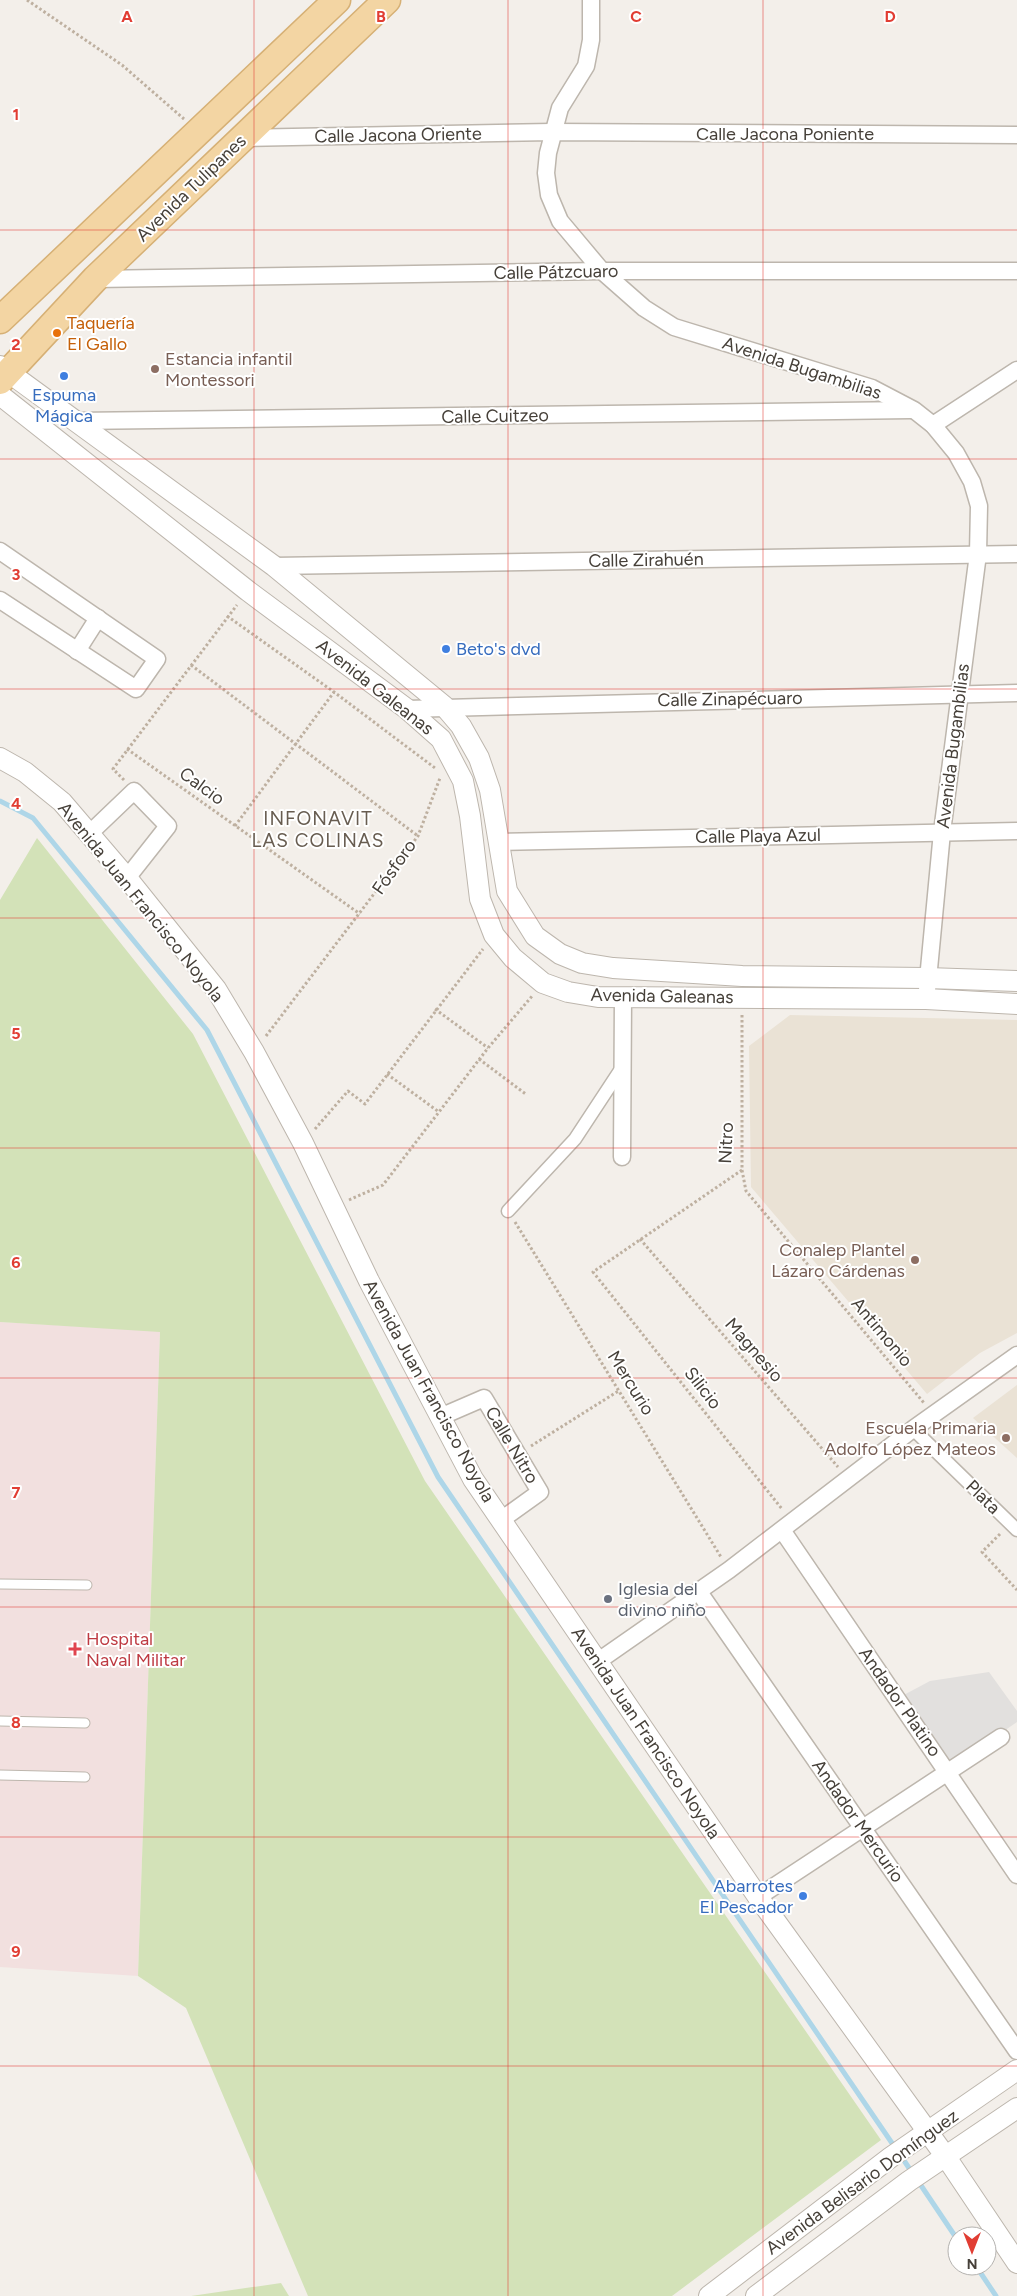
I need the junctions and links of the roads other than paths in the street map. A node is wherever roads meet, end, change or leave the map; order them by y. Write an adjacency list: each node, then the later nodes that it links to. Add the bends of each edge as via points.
1 (337, 0): 10 (main road, Avenida Tulipanes)
2 (387, 0): 6 (main road, Avenida Tulipanes)
3 (591, 0): 4 (street, Avenida Bugambilias, via 592,40 586,66 560,108)
4 (552, 132): 5 (street, Calle Jacona Poniente); 6 (street, Calle Jacona Oriente); 7 (street, Avenida Bugambilias, via 546,173 549,195 560,221)
5 (1017, 135)
6 (243, 138): 9 (main road, Avenida Tulipanes)
7 (602, 271): 8 (street, Calle Pátzcuaro); 9 (street, Calle Pátzcuaro); 13 (street, Avenida Bugambilias, via 644,308 674,327 872,388)
8 (1017, 271)
9 (96, 279): 12 (main road, Avenida Tulipanes)
10 (0, 320)
11 (1017, 370): 15 (street)
12 (2, 379): 14 (street, Avenida Galeanas); 26 (street, Avenida Galeanas, via 248,591)
13 (914, 410): 14 (street, Calle Cuitzeo); 15 (street, Avenida Bugambilias)
14 (76, 422): 19 (street, Avenida Galeanas)
15 (933, 425): 17 (street, Avenida Bugambilias, via 956,453 972,482 979,506)
16 (0, 551): 21 (street)
17 (978, 554): 18 (street, Calle Zirahuén); 19 (street, Calle Zirahuén); 23 (street, Avenida Bugambilias)
18 (1017, 554)
19 (274, 566): 25 (street, Avenida Galeanas)
20 (0, 600): 22 (street)
21 (98, 618): 22 (street); 22 (street, via 158,659 136,689)
22 (77, 651)
23 (960, 693): 24 (street, Calle Zinapécuaro); 25 (street, Calle Zinapécuaro); 31 (street, Avenida Bugambilias)
24 (1017, 693)
25 (444, 706): 26 (street, Calle Zinapécuaro); 33 (street, Avenida Galeanas, via 461,726 479,758 490,790)
26 (407, 708): 38 (street, Avenida Galeanas, via 441,738 462,781 470,816 480,899 494,935 512,958 543,983 568,992)
27 (0, 758): 29 (street)
28 (0, 764): 29 (street)
29 (25, 772): 32 (street, Avenida Juan Francisco Noyola, via 62,802)
30 (1017, 831): 31 (street, Calle Playa Azul)
31 (942, 832): 33 (street, Calle Playa Azul); 36 (street, Avenida Bugambilias)
32 (90, 834): 34 (street, Avenida Juan Francisco Noyola); 34 (street, via 134,791 168,826)
33 (500, 842): 35 (street, Avenida Galeanas, via 507,891 536,936 560,954 582,963 613,968)
34 (127, 878): 46 (street, Avenida Juan Francisco Noyola, via 216,988 254,1052)
35 (742, 976): 36 (street, Avenida Galeanas); 39 (street)
36 (927, 978): 37 (street, Avenida Galeanas); 40 (street, Avenida Bugambilias)
37 (1017, 981)
38 (623, 998): 39 (street, Avenida Galeanas); 42 (street)
39 (742, 998): 40 (street, Avenida Galeanas)
40 (926, 999): 41 (street, Avenida Galeanas)
41 (1017, 1004)
42 (623, 1066): 43 (street); 44 (street, via 574,1139)
43 (622, 1157)
44 (508, 1211)
45 (1017, 1355): 47 (street)
46 (440, 1417): 48 (street, Avenida Juan Francisco Noyola, via 473,1479); 48 (street, Calle Nitro, via 484,1398 518,1454 540,1492)
47 (914, 1429): 49 (street); 50 (street, Plata)
48 (501, 1520): 54 (street, Avenida Juan Francisco Noyola)
49 (787, 1526): 53 (street); 58 (street, Andador Platino)
50 (1013, 1526)
51 (0, 1584): 52 (lane)
52 (87, 1585)
53 (699, 1592): 54 (street); 61 (street, Andador Mercurio)
54 (598, 1662): 63 (street, Avenida Juan Francisco Noyola)
55 (0, 1721): 56 (lane)
56 (85, 1723)
57 (1001, 1737): 58 (street)
58 (949, 1773): 61 (street); 62 (street, Andador Platino)
59 (0, 1775): 60 (lane)
60 (85, 1777)
61 (864, 1829): 63 (street); 64 (street, Andador Mercurio)
62 (1017, 1875)
63 (758, 1897): 67 (street, Avenida Juan Francisco Noyola)
64 (1017, 2051)
65 (1017, 2070): 67 (street, Avenida Belisario Domínguez)
66 (1017, 2108): 68 (street, Avenida Belisario Domínguez)
67 (928, 2132): 68 (street, Avenida Juan Francisco Noyola); 69 (street, Avenida Belisario Domínguez)
68 (938, 2162): 70 (street, Avenida Belisario Domínguez); 71 (street, Avenida Juan Francisco Noyola)
69 (866, 2176): 70 (street); 72 (street, Avenida Belisario Domínguez)
70 (882, 2201): 73 (street, Avenida Belisario Domínguez)
71 (1017, 2263)
72 (709, 2296)
73 (756, 2296)

